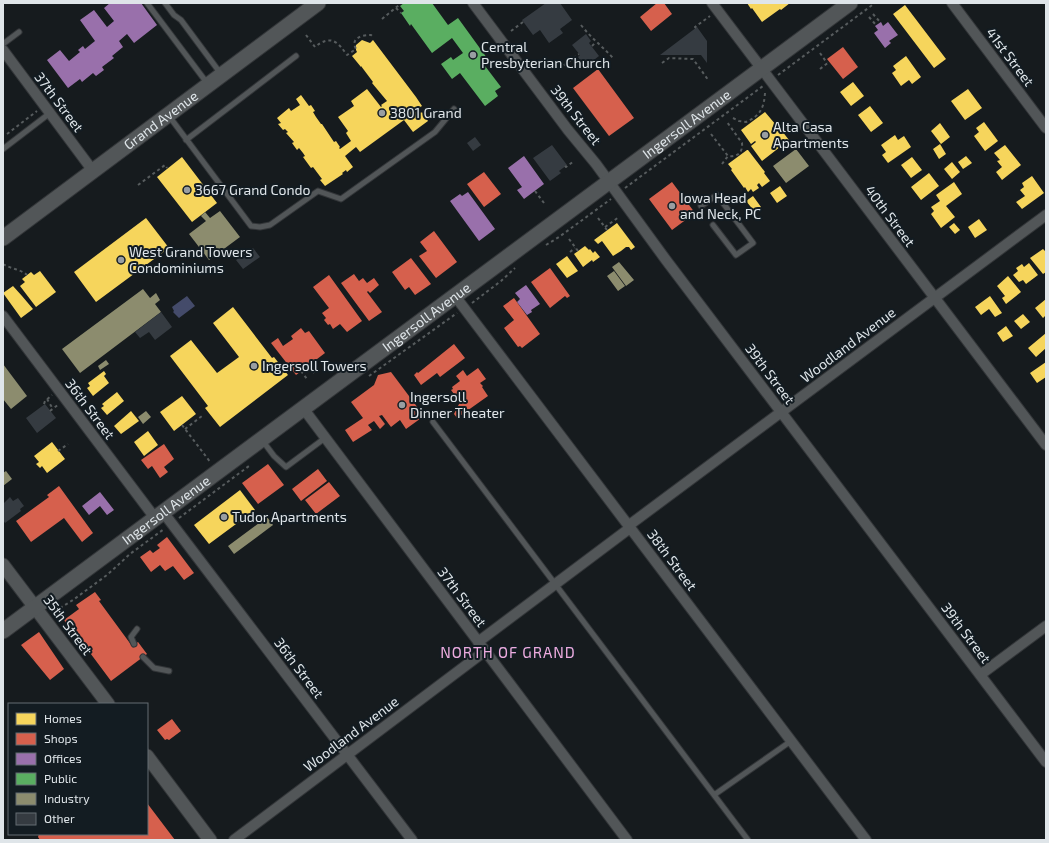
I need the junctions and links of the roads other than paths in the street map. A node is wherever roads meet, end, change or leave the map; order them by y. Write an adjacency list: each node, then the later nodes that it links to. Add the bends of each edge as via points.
1 (147, 3): 14 (lane)
2 (165, 3): 13 (lane, via 174,16 181,20)
3 (318, 3): 13 (main road, Grand Avenue)
4 (473, 3): 22 (street, 39th Street, via 568,130)
5 (712, 3): 12 (street, 40th Street)
6 (850, 3): 12 (main road, Ingersoll Avenue)
7 (952, 3): 18 (street, 41st Street)
8 (19, 32): 9 (lane)
9 (3, 44)
10 (3, 50): 16 (street, 37th Street)
11 (296, 56): 19 (lane)
12 (762, 68): 22 (main road, Ingersoll Avenue); 28 (street, 40th Street)
13 (221, 75): 14 (main road, Grand Avenue)
14 (209, 85): 17 (main road, Grand Avenue)
15 (454, 109): 19 (lane, via 435,132 341,199 318,191 270,225 260,227 251,226)
16 (48, 110): 20 (lane); 21 (street, 37th Street)
17 (168, 115): 19 (lane); 21 (main road, Grand Avenue)
18 (1046, 128)
19 (186, 140)
20 (3, 148)
21 (93, 171): 26 (main road, Grand Avenue)
22 (610, 181): 27 (main road, Ingersoll Avenue); 31 (street, 39th Street)
23 (701, 206): 25 (lane, via 717,195 752,243 736,255)
24 (1046, 216): 28 (street, Woodland Avenue)
25 (713, 225)
26 (3, 238)
27 (455, 296): 30 (main road, Ingersoll Avenue); 37 (street, 38th Street)
28 (935, 298): 31 (street, Woodland Avenue); 35 (street, 40th Street)
29 (3, 316): 36 (street, 36th Street)
30 (303, 408): 33 (street, 37th Street); 34 (main road, Ingersoll Avenue)
31 (781, 412): 37 (street, Woodland Avenue); 49 (street, 39th Street)
32 (433, 422): 39 (lane)
33 (325, 438): 34 (lane, via 286,467); 44 (street, 37th Street)
34 (261, 440): 36 (main road, Ingersoll Avenue)
35 (1046, 445)
36 (159, 515): 40 (main road, Ingersoll Avenue); 52 (street, 36th Street)
37 (629, 527): 39 (street, Woodland Avenue); 51 (street, 38th Street)
38 (3, 565): 40 (street, 35th Street)
39 (555, 584): 44 (street, Woodland Avenue); 55 (lane)
40 (35, 607): 43 (main road, Ingersoll Avenue); 50 (street, 35th Street)
41 (1046, 626): 49 (street)
42 (138, 629): 45 (lane, via 131,637)
43 (3, 631)
44 (478, 642): 46 (street, 37th Street)
45 (134, 644)
46 (485, 651): 52 (street, Woodland Avenue); 59 (street, 37th Street)
47 (143, 657): 48 (lane, via 154,668)
48 (169, 671)
49 (980, 675): 54 (street, 39th Street)
50 (107, 703)
51 (791, 741): 55 (lane); 61 (street, 38th Street)
52 (347, 754): 57 (street, Woodland Avenue); 58 (street, 36th Street)
53 (148, 757): 56 (street)
54 (1046, 762)
55 (714, 795): 60 (lane)
56 (210, 840)
57 (234, 840)
58 (412, 840)
59 (627, 840)
60 (748, 840)
61 (866, 840)

